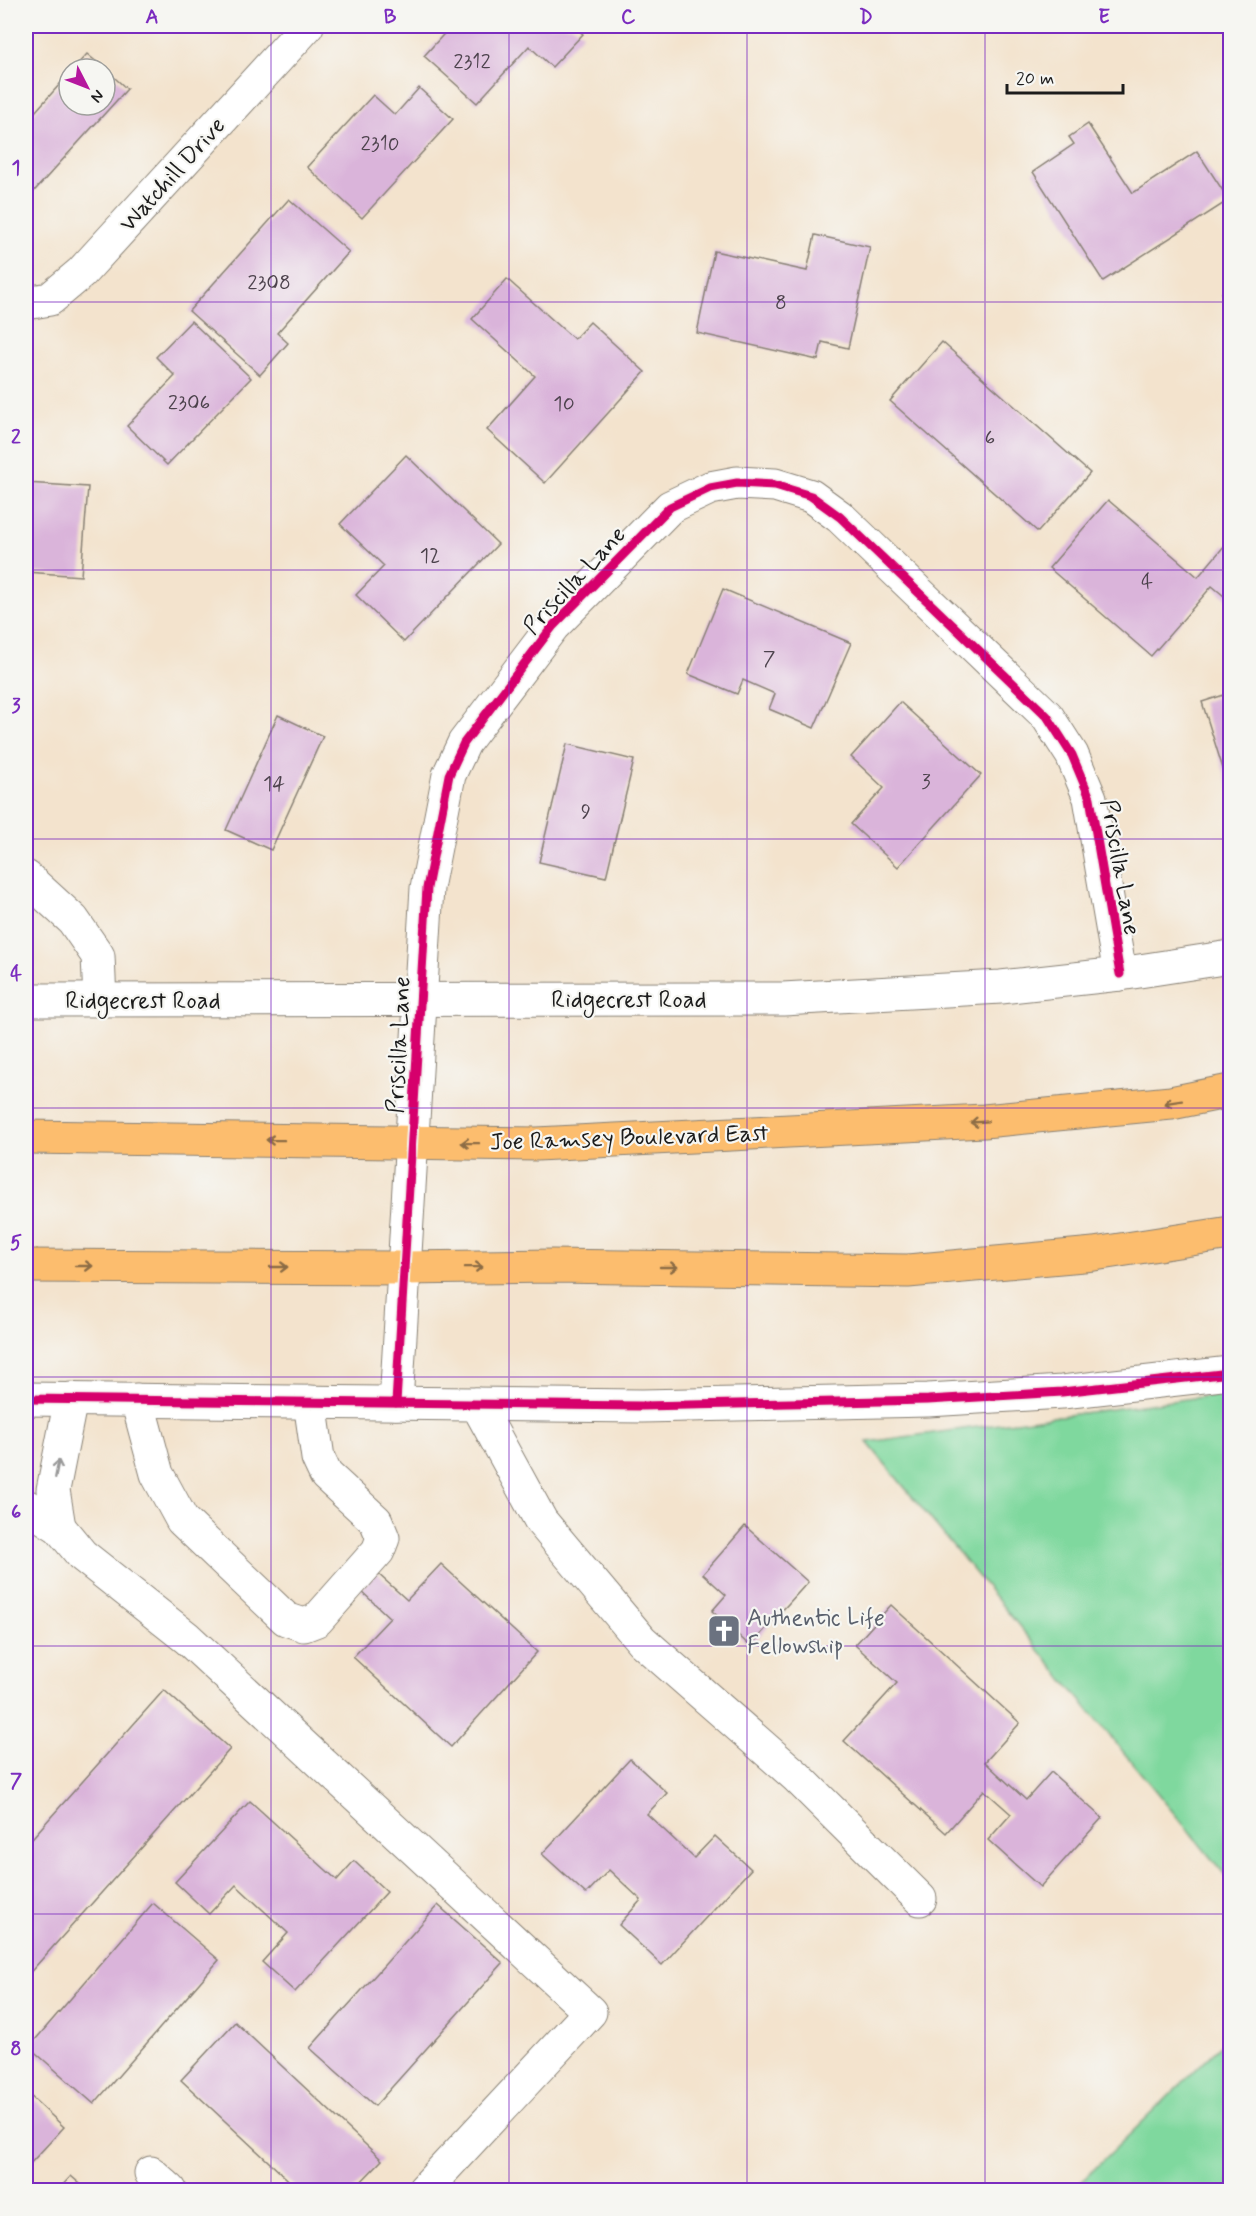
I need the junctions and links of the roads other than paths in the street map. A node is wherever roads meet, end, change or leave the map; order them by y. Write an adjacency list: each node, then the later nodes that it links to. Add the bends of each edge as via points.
1 (307, 26): 2 (street, Watchill Drive, via 81,273 50,299)
2 (26, 303)
3 (26, 877): 7 (street, via 73,920 98,956)
4 (1230, 957): 5 (street, Ridgecrest Road)
5 (1120, 974): 8 (street, Ridgecrest Road, via 1001,987 783,999); 8 (street, Priscilla Lane, via 1090,798 1072,755 1047,716 840,517 811,496 775,485 737,483 710,488 670,507 553,626 464,743 449,775 427,888)
6 (26, 1000): 7 (street, Ridgecrest Road)
7 (100, 1000): 8 (street, Ridgecrest Road)
8 (420, 1000): 11 (street, Priscilla Lane)
9 (1230, 1091): 11 (highway, Joe Ramsey Boulevard East, one-way to 11, via 1171,1103 984,1121 537,1144)
10 (26, 1137): 11 (highway, Joe Ramsey Boulevard East, one-way to 10)
11 (412, 1142): 14 (street, Priscilla Lane)
12 (1230, 1233): 14 (highway, one-way to 12, via 908,1271 1094,1254)
13 (26, 1266): 14 (highway, one-way to 14)
14 (404, 1268): 20 (street, Priscilla Lane)
15 (1230, 1373): 21 (street, via 1062,1392 928,1400 642,1406)
16 (26, 1399): 17 (street)
17 (71, 1399): 18 (street); 23 (street, one-way to 17, via 53,1490)
18 (137, 1400): 19 (street); 19 (street, via 157,1474 182,1520 285,1619 304,1625 317,1620 378,1551 383,1538 376,1521 326,1474 318,1458)
19 (310, 1402): 20 (street)
20 (396, 1403): 21 (street)
21 (477, 1404): 24 (street, via 541,1521 642,1641 796,1776)
22 (26, 1506): 23 (street)
23 (59, 1527): 25 (street, via 82,1555 187,1638 590,2012)
24 (920, 1899)
25 (424, 2190)

